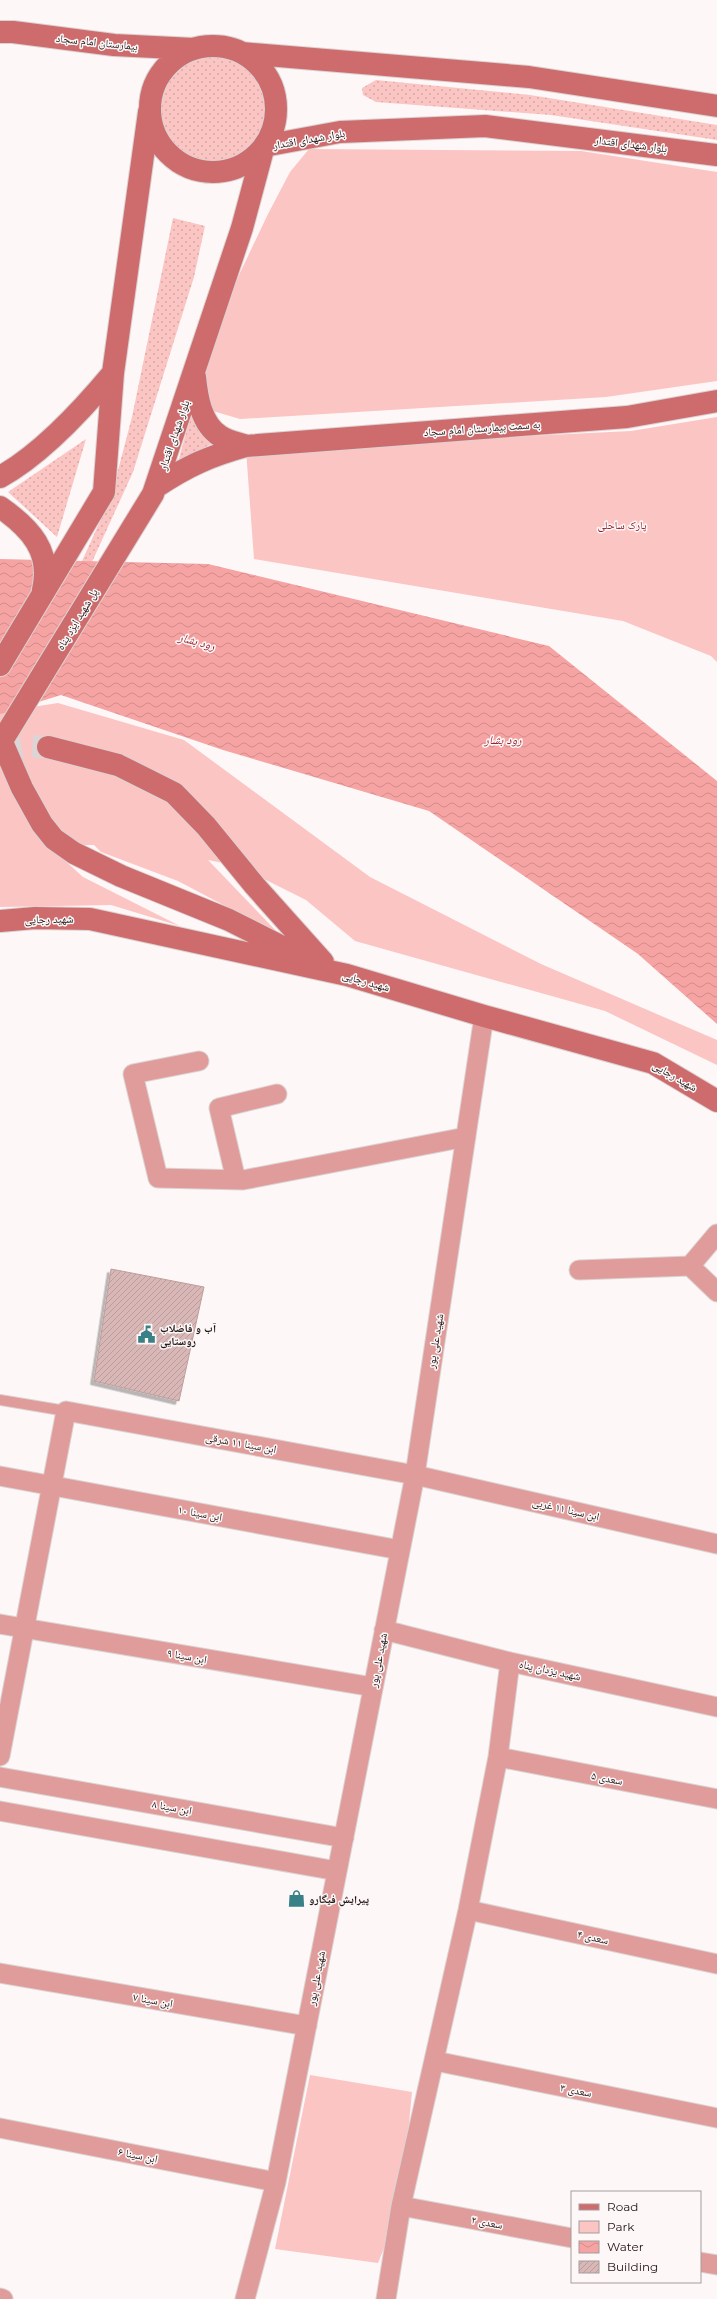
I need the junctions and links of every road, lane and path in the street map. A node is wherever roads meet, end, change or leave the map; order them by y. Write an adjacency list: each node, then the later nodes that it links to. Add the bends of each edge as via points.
1 (0, 32): 2 (street, بیمارستان امام سجاد, via 114,45)
2 (194, 49): 3 (street, via 218,47); 5 (street, via 164,68 153,89)
3 (242, 53): 4 (street, via 529,77); 6 (street, via 261,68 272,89 276,107 274,124)
4 (717, 106)
5 (149, 112): 6 (street, via 151,124 161,146 178,162 189,168 212,172 230,170 247,162); 8 (street)
6 (264, 146): 7 (street, بلوار شهدای اقتدار, via 340,132 485,126); 9 (street, بلوار شهدای اقتدار, via 242,228)
7 (717, 155)
8 (113, 373): 12 (street, via 37,450 13,470); 15 (street, via 104,492)
9 (195, 374): 11 (street, via 197,398 206,421 220,436); 13 (street, بلوار شهدای اقتدار)
10 (717, 401): 11 (street, به سمت بیمارستان امام سجاد, via 627,418)
11 (246, 446): 13 (street, via 195,463 179,471)
12 (0, 477)
13 (154, 491): 17 (street, پل شهید ایزد پناه)
14 (0, 507): 15 (street, via 19,520 34,538 44,556 46,577)
15 (42, 595): 16 (street)
16 (0, 665)
17 (4, 738): 20 (street, via 22,788 42,824 54,839 74,853 121,876 229,920)
18 (48, 747): 20 (street, via 118,765 174,793 206,826 255,886)
19 (0, 921): 20 (street, شهید رجایی, via 35,918 90,919)
20 (332, 972): 21 (street, شهید رجایی)
21 (484, 1016): 24 (street, شهید رجایی, via 653,1063); 25 (street, شهید علی پور)
22 (199, 1061): 26 (street, via 133,1074 158,1178)
23 (277, 1094): 26 (street, via 219,1108)
24 (717, 1101)
25 (466, 1137): 26 (street); 33 (street, شهید علی پور)
26 (236, 1180)
27 (717, 1234): 28 (street)
28 (690, 1266): 29 (street); 30 (street)
29 (579, 1270)
30 (717, 1292)
31 (0, 1400): 32 (lane)
32 (66, 1411): 33 (street, ابن سینا ۱۱ شرقی); 35 (street)
33 (415, 1475): 36 (street, ابن سینا ۱۱ غربی); 37 (street, شهید علی پور)
34 (0, 1476): 35 (street, ابن سینا ۱۰)
35 (52, 1486): 37 (street, ابن سینا ۱۰); 39 (street)
36 (717, 1544)
37 (400, 1550): 40 (street, شهید علی پور)
38 (0, 1624): 39 (street, ابن سینا ۹)
39 (25, 1628): 42 (street, ابن سینا ۹); 44 (street)
40 (384, 1630): 41 (street, شهید یزدان پناه); 42 (street, شهید علی پور)
41 (510, 1662): 43 (street, شهید یزدان پناه); 45 (street)
42 (373, 1687): 49 (street, شهید علی پور)
43 (717, 1707)
44 (0, 1756)
45 (498, 1757): 47 (street, سعدی ۵); 51 (street)
46 (0, 1777): 49 (street, ابن سینا ۸)
47 (717, 1799)
48 (0, 1812): 50 (street)
49 (344, 1838): 50 (street, شهید علی پور)
50 (337, 1870): 54 (street, شهید علی پور)
51 (468, 1910): 52 (street, سعدی ۴); 55 (street)
52 (717, 1964)
53 (0, 1973): 54 (street, ابن سینا ۷)
54 (307, 2026): 58 (street, شهید علی پور)
55 (435, 2061): 56 (street, سعدی ۳); 59 (street)
56 (717, 2118)
57 (0, 2128): 58 (street, ابن سینا ۶)
58 (276, 2182): 65 (street, شهید علی پور)
59 (401, 2206): 60 (street, سعدی ۲); 66 (street)
60 (571, 2238)
61 (701, 2262): 62 (street)
62 (717, 2265)
63 (0, 2298): 64 (street)
64 (3, 2299)
65 (246, 2299)
66 (386, 2299)

